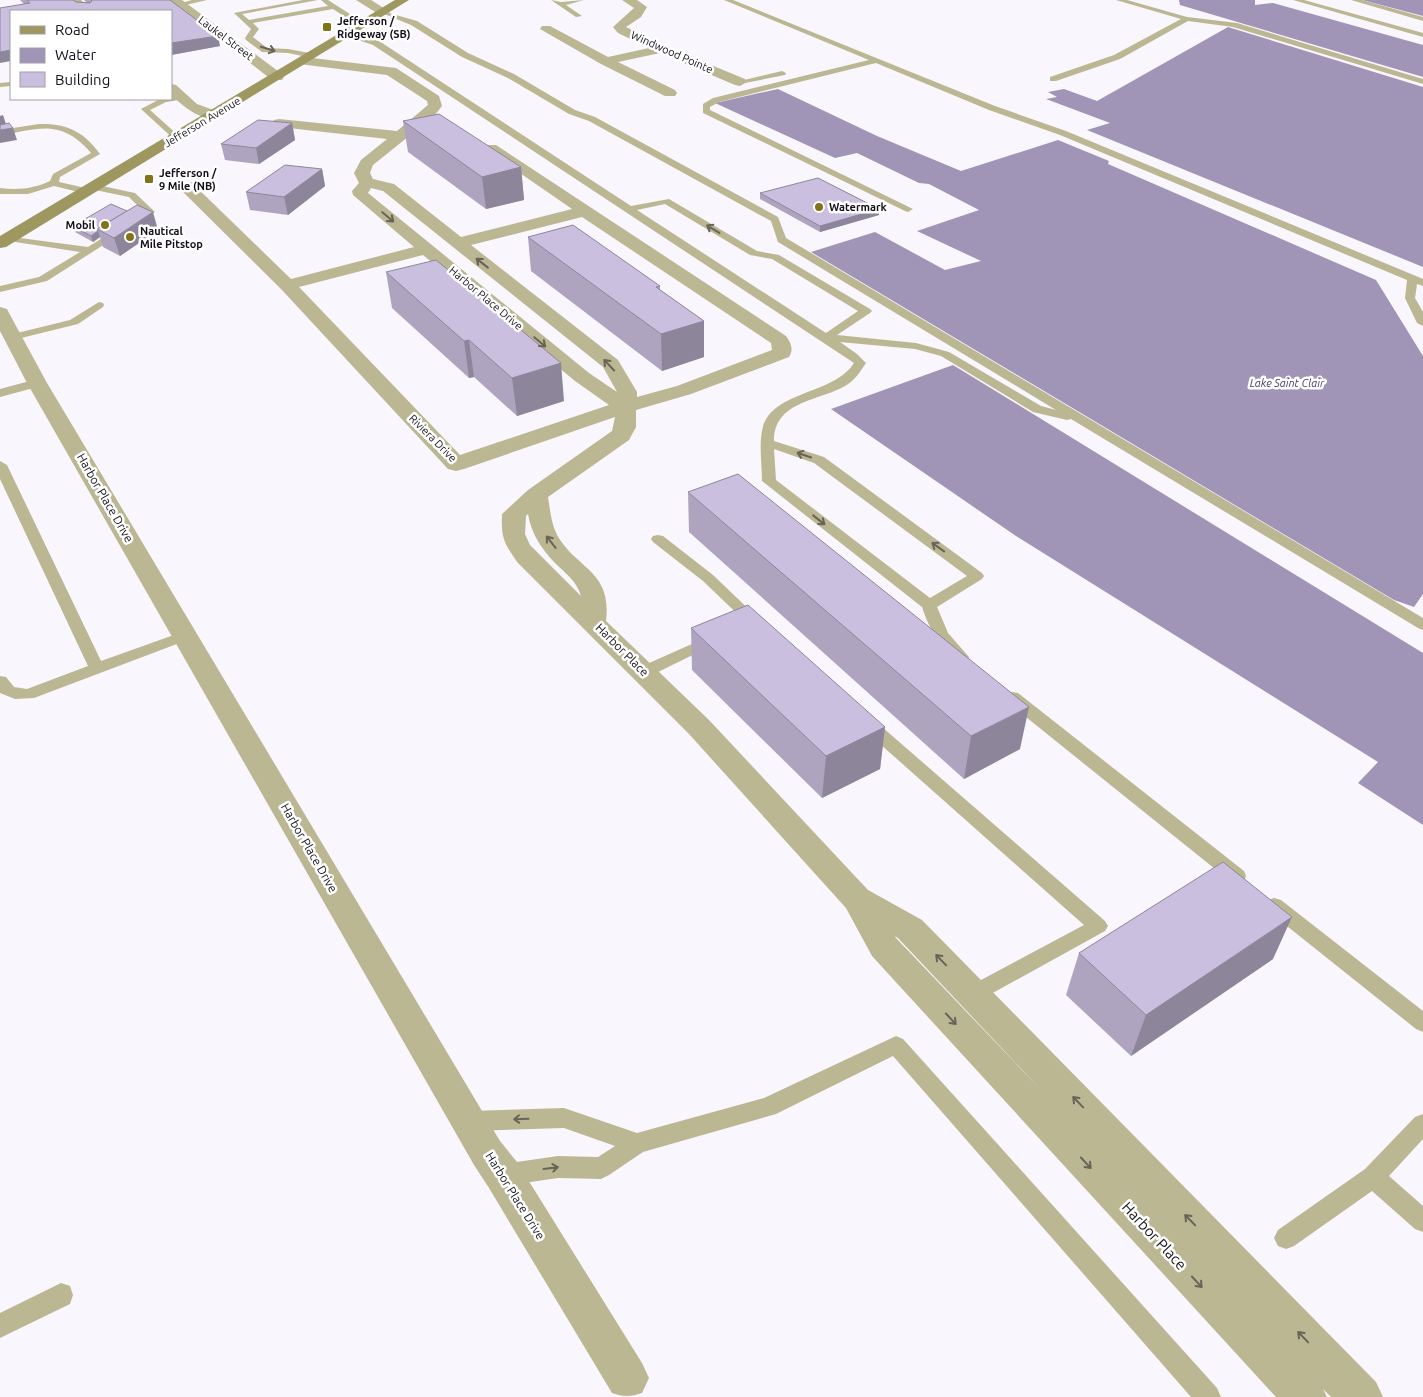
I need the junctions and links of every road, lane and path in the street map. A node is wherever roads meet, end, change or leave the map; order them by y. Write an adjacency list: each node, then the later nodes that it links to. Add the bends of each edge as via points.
1 (74, 0): 17 (street)
2 (204, 0): 14 (lane)
3 (315, 0): 22 (lane, via 254,7 236,13)
4 (324, 0): 16 (lane)
5 (362, 0): 18 (street)
6 (403, 0): 18 (main road, Jefferson Avenue)
7 (581, 0): 15 (lane)
8 (628, 0): 27 (street, Windwood Pointe, via 641,7 619,28)
9 (717, 0): 29 (lane)
10 (727, 0): 31 (lane)
11 (1119, 0): 20 (lane)
12 (1296, 0): 26 (lane)
13 (1354, 0): 21 (lane)
14 (178, 2): 35 (street, Laukel Street)
15 (557, 2): 19 (lane)
16 (334, 7): 22 (lane); 23 (lane)
17 (86, 10)
18 (384, 12): 23 (main road, Jefferson Avenue); 72 (lane, via 414,23 464,54 572,112 592,119 774,219 782,240)
19 (578, 16)
20 (1187, 19): 36 (lane, via 1118,57); 38 (lane, via 1234,26)
21 (1423, 19)
22 (247, 22): 28 (lane, one-way to 28, via 255,30 249,38 265,50 288,51)
23 (363, 25): 25 (main road, Jefferson Avenue)
24 (546, 30): 30 (street)
25 (347, 35): 28 (main road, Jefferson Avenue); 55 (lane, via 376,43)
26 (1423, 35)
27 (661, 49): 30 (street); 37 (street, Windwood Pointe)
28 (308, 58): 35 (main road, Jefferson Avenue); 44 (street, via 391,71 434,99 435,106)
29 (847, 58)
30 (606, 61): 40 (street)
31 (876, 61): 32 (lane); 33 (lane)
32 (858, 65): 33 (lane); 56 (lane, via 716,100 706,106 706,111)
33 (893, 68): 62 (lane, via 1063,133)
34 (792, 71): 37 (lane)
35 (277, 77): 42 (main road, Jefferson Avenue)
36 (1053, 79)
37 (740, 82)
38 (1423, 82)
39 (176, 92): 42 (street, via 192,107)
40 (670, 93)
41 (164, 100): 48 (lane, via 145,109)
42 (214, 115): 48 (main road, Jefferson Avenue)
43 (279, 123): 47 (street)
44 (415, 124): 45 (street); 47 (street)
45 (435, 126)
46 (0, 133): 50 (lane, via 35,127 58,127 76,133 96,154 56,176)
47 (399, 136): 51 (street, via 366,163 362,173)
48 (176, 138): 53 (main road, Jefferson Avenue)
49 (478, 140): 57 (street, Riviera Drive)
50 (54, 183): 53 (lane); 54 (lane, via 40,190 18,194)
51 (367, 183): 59 (street, via 388,187); 60 (street, Harbor Place Drive, one-way to 60, via 361,194)
52 (185, 184): 63 (street, Riviera Drive)
53 (90, 189): 58 (main road, Jefferson Avenue); 61 (lane, via 132,195 150,212)
54 (0, 191)
55 (630, 209): 68 (lane); 68 (lane, one-way to 55, via 866,311 774,257 754,253 666,201)
56 (908, 209)
57 (585, 211): 59 (street); 71 (street, Riviera Drive, via 779,340 782,346 782,353 765,360 684,390)
58 (4, 241): 61 (lane)
59 (456, 243): 71 (street, one-way to 59, via 627,392 611,364)
60 (427, 249): 63 (street); 71 (street, Harbor Place Drive, one-way to 71, via 582,377)
61 (89, 250): 64 (lane, via 43,279)
62 (1418, 280): 66 (lane, via 1410,298)
63 (287, 285): 71 (street, Riviera Drive, via 456,464)
64 (0, 289)
65 (99, 305): 67 (lane, via 74,322)
66 (1423, 323)
67 (6, 324): 69 (street, Harbor Place Drive)
68 (826, 338): 72 (lane, via 916,346 945,354 1037,409); 73 (lane, via 853,356 860,363 858,370 846,381 786,406 768,428)
69 (37, 383): 70 (lane); 85 (street, Harbor Place Drive)
70 (0, 393)
71 (624, 407): 75 (street, via 625,427 621,435)
72 (1080, 419): 83 (lane)
73 (768, 443): 80 (lane, one-way to 80, via 769,481); 80 (lane, one-way to 73, via 977,576 818,460)
74 (0, 465): 87 (lane)
75 (536, 495): 76 (street, via 514,514); 78 (street, one-way to 75, via 546,536 540,523)
76 (513, 534): 79 (street, Harbor Place, via 518,546); 82 (street, via 510,552 530,577 561,606)
77 (658, 539): 81 (lane, via 708,578)
78 (577, 570): 79 (street); 82 (street, via 592,589 596,611)
79 (549, 581): 82 (street, Harbor Place)
80 (929, 605): 86 (lane, via 933,621 954,651)
81 (752, 620): 84 (lane); 88 (lane)
82 (593, 622): 88 (street, Harbor Place)
83 (1423, 625)
84 (767, 634)
85 (185, 636): 87 (lane); 96 (street, Harbor Place Drive)
86 (972, 666)
87 (97, 669): 89 (lane, via 28,694 13,694 3,688)
88 (644, 672): 92 (street, Harbor Place, via 699,727)
89 (0, 681)
90 (1002, 689): 94 (lane)
91 (856, 713): 93 (lane, via 1098,926)
92 (856, 899): 93 (street, Harbor Place, one-way to 92, via 910,929); 95 (street, Harbor Place, one-way to 95, via 884,947)
93 (972, 994): 95 (street, Harbor Place)
94 (1423, 1024)
95 (1025, 1072): 106 (street, Harbor Place)
96 (470, 1122): 98 (lane, one-way to 96, via 564,1118); 99 (street, Harbor Place Drive)
97 (1423, 1124): 100 (lane)
98 (637, 1143): 99 (lane, one-way to 98, via 558,1167 601,1168); 107 (lane, via 768,1107 896,1045)
99 (503, 1175): 105 (street, Harbor Place Drive)
100 (1373, 1177): 101 (lane); 102 (lane)
101 (1423, 1221)
102 (1286, 1238)
103 (61, 1295): 104 (lane)
104 (0, 1326)
105 (627, 1378)
106 (1311, 1384): 108 (street, Harbor Place, one-way to 106)
107 (1208, 1397)
108 (1361, 1397)

